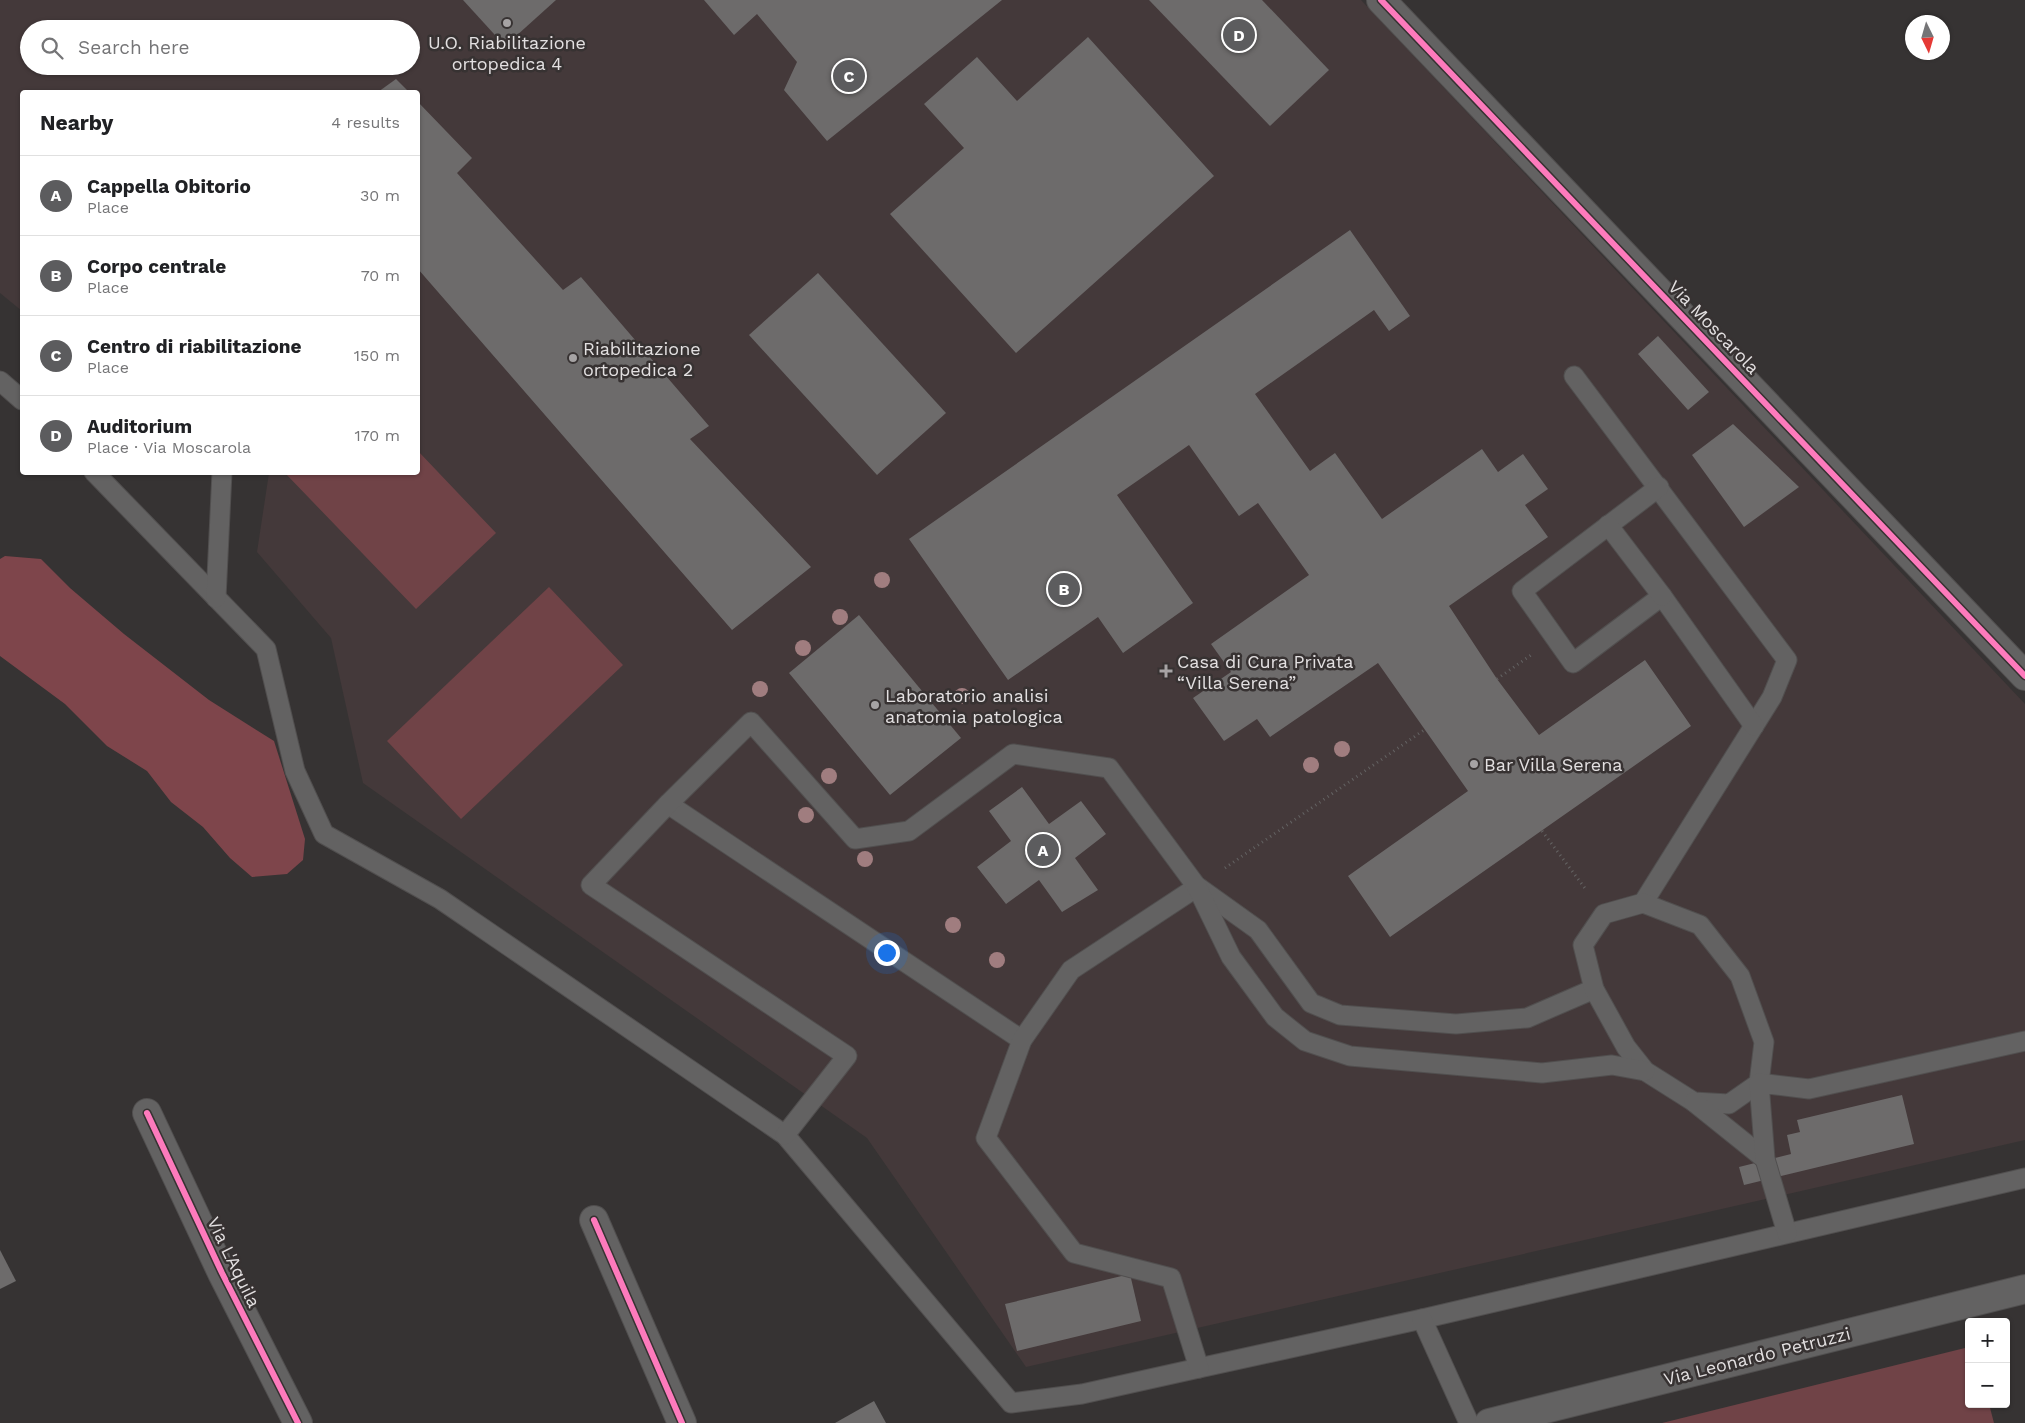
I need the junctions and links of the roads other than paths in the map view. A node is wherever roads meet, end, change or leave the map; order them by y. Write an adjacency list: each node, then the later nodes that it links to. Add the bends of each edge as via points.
1 (1381, 0): 11 (street, Via Moscarola)
2 (1574, 376): 7 (lane)
3 (0, 381): 4 (lane)
4 (20, 398)
5 (97, 475): 10 (lane)
6 (222, 475): 10 (lane)
7 (1659, 487): 8 (lane); 12 (lane, via 1787,660 1772,697)
8 (1608, 525): 9 (lane); 9 (lane, via 1522,591 1573,663)
9 (1662, 596): 12 (lane)
10 (216, 598): 23 (lane, via 266,649 295,771 324,834 440,899)
11 (2025, 676)
12 (1754, 726): 15 (lane)
13 (668, 804): 14 (lane, via 751,722 855,839 909,831 1013,754 1108,768); 17 (lane); 23 (lane, via 591,885 846,1056)
14 (1197, 887): 16 (lane, via 1258,930 1311,1003 1340,1015 1456,1024 1527,1018); 17 (lane, via 1071,970); 19 (lane, via 1231,957 1275,1017 1305,1041 1350,1056 1533,1072 1612,1065)
15 (1644, 902): 16 (lane, via 1604,914 1583,945); 20 (lane, via 1700,925 1740,976 1764,1042)
16 (1594, 989): 19 (lane, via 1626,1047)
17 (1022, 1040): 30 (lane, via 986,1138 1074,1253 1171,1278)
18 (2025, 1041): 20 (lane, via 1809,1089)
19 (1645, 1071): 21 (lane)
20 (1760, 1082): 21 (lane, via 1729,1104); 24 (lane)
21 (1694, 1102): 24 (lane)
22 (147, 1113): 31 (street, Via L'Aquila, via 222,1273)
23 (785, 1135): 30 (lane, via 1011,1403 1082,1394)
24 (1765, 1159): 27 (lane)
25 (2025, 1178): 27 (lane)
26 (594, 1220): 32 (street)
27 (1787, 1233): 29 (lane)
28 (2025, 1289): 34 (street, Via Leonardo Petruzzi)
29 (1422, 1319): 30 (lane); 33 (lane)
30 (1199, 1368)
31 (298, 1423)
32 (682, 1423)
33 (1469, 1423)
34 (1489, 1423)

